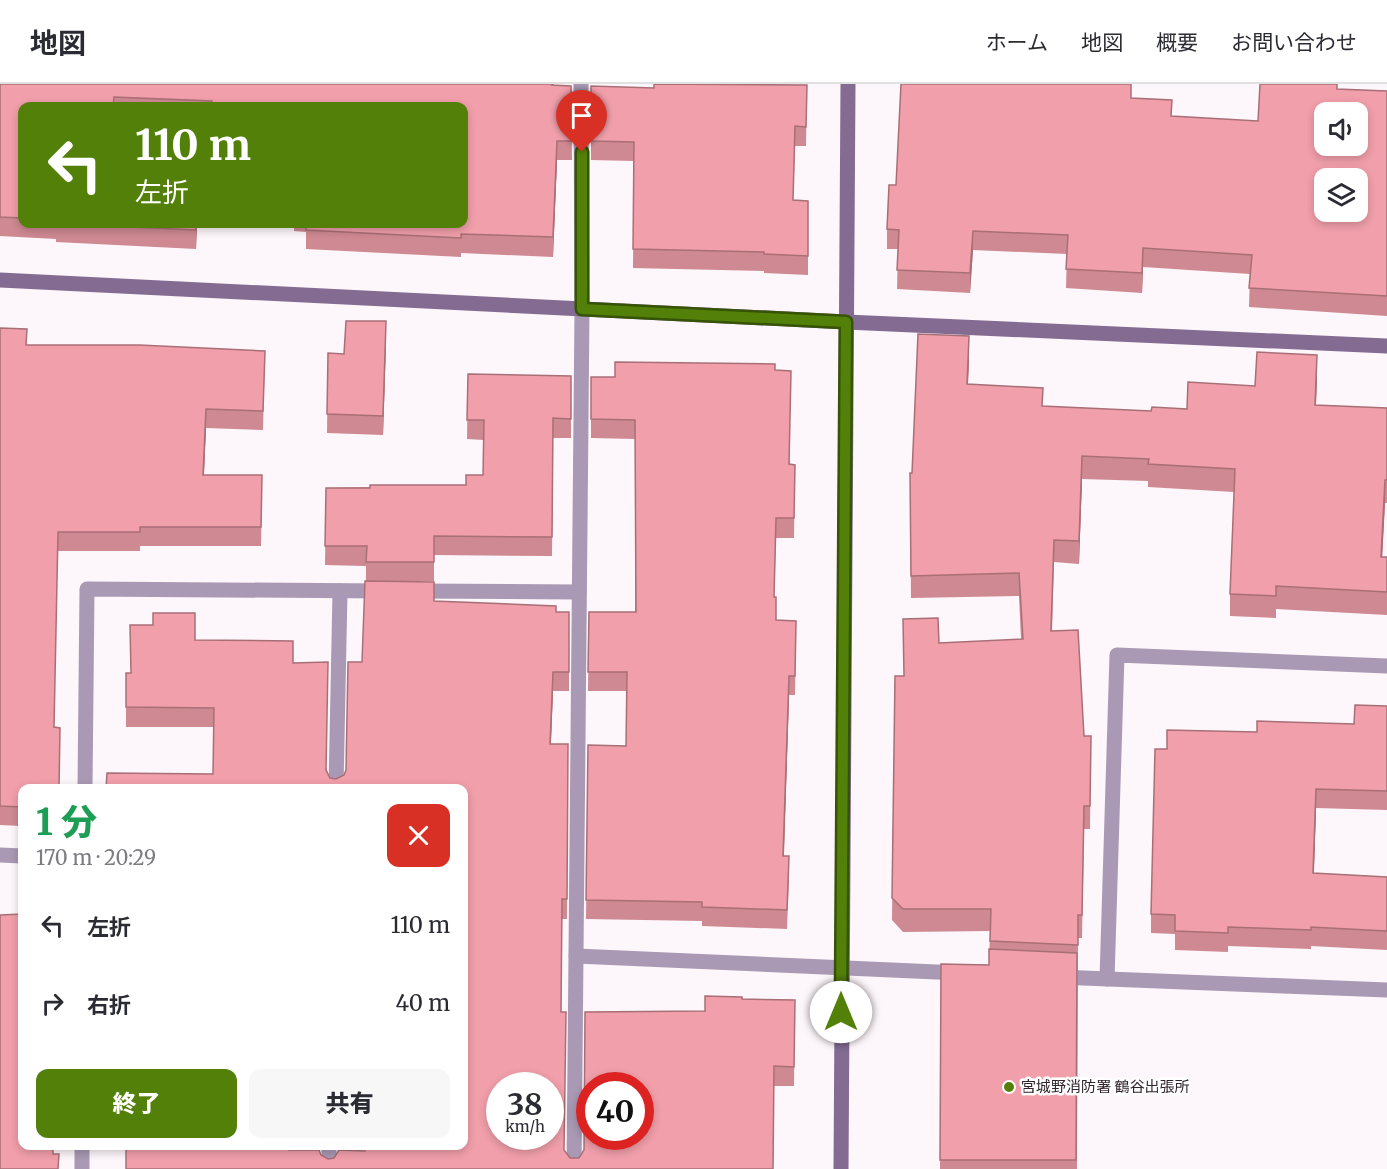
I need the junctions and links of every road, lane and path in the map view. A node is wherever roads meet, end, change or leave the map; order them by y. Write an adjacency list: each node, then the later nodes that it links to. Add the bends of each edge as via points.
1 (581, 84): 4 (street)
2 (848, 84): 5 (street)
3 (0, 280): 4 (street)
4 (582, 309): 5 (street); 8 (street)
5 (846, 322): 6 (street); 15 (street)
6 (1387, 346)
7 (340, 591): 8 (street); 10 (street, via 87,589); 11 (street)
8 (579, 592): 14 (street)
9 (1387, 666): 18 (street, via 1117,655)
10 (85, 784)
11 (336, 784)
12 (0, 855): 13 (street)
13 (18, 856)
14 (576, 956): 15 (street); 24 (street)
15 (841, 968): 16 (street); 25 (street)
16 (969, 973)
17 (1038, 976): 18 (street)
18 (1107, 979): 19 (street)
19 (1387, 990)
20 (82, 1150): 22 (street)
21 (329, 1150): 23 (street)
22 (82, 1169)
23 (329, 1169)
24 (574, 1169)
25 (841, 1169)

